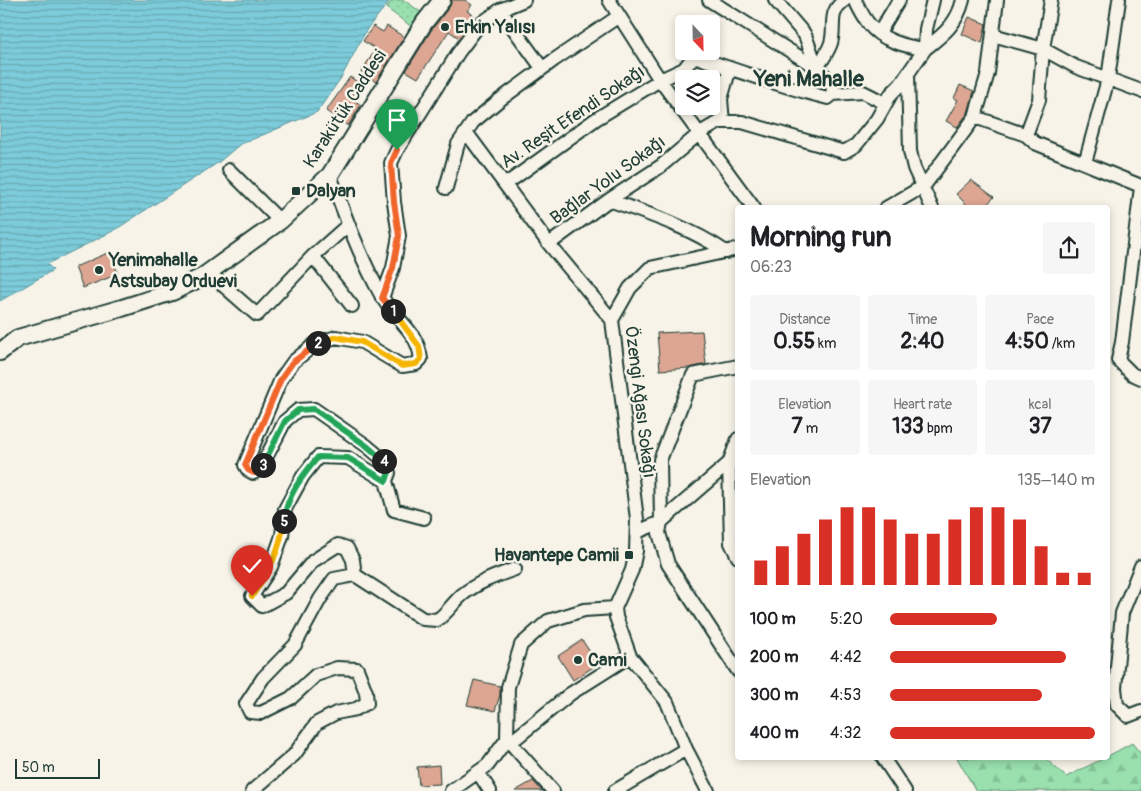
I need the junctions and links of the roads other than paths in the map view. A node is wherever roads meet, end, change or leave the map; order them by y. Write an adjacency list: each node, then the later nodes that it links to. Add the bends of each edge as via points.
1 (442, 0): 36 (main road, Karakütük Caddesi, via 424,23)
2 (524, 0): 14 (street)
3 (609, 0): 15 (street)
4 (709, 0): 22 (street)
5 (775, 0): 22 (street, via 804,35)
6 (845, 0): 22 (street, via 836,6 830,46)
7 (855, 0): 16 (street, via 870,26)
8 (899, 0): 16 (street)
9 (932, 0): 18 (street)
10 (963, 0): 18 (street, via 959,14 945,34)
11 (997, 0): 17 (street)
12 (1051, 0): 19 (street)
13 (1119, 0): 24 (street)
14 (500, 10): 20 (street); 51 (street, via 479,25 458,53 391,163 399,236 393,268)
15 (619, 16): 20 (street); 25 (street)
16 (879, 32): 18 (street, via 907,47)
17 (993, 35): 19 (street); 29 (street, via 988,73)
18 (925, 49): 23 (street)
19 (1043, 49): 24 (street, via 1076,67); 33 (street, via 1039,100)
20 (542, 68): 31 (street, via 473,122)
21 (730, 68): 25 (street, Av. Reşit Efendi Sokağı, via 694,56 684,69); 27 (street, via 828,98); 30 (street, via 721,99)
22 (817, 68): 27 (street, via 832,83)
23 (908, 74): 28 (street); 38 (street, via 910,151 914,168)
24 (1108, 79): 26 (street); 34 (street)
25 (660, 80): 32 (street); 37 (street, Av. Reşit Efendi Sokağı, via 596,119)
26 (1141, 92)
27 (834, 94): 28 (street, via 863,92)
28 (886, 103): 30 (street, via 856,145 844,152 742,122)
29 (975, 117): 33 (street); 38 (street)
30 (723, 122): 32 (street, Bağlar Yolu Sokağı)
31 (466, 132): 37 (street); 40 (street, via 458,144)
32 (700, 134): 41 (street, Bağlar Yolu Sokağı); 42 (street)
33 (1026, 135): 34 (street, via 1035,143)
34 (1085, 163): 39 (street)
35 (229, 170): 45 (street)
36 (330, 175): 45 (main road, Karakütük Caddesi); 46 (street)
37 (506, 184): 47 (street)
38 (924, 186): 43 (street); 44 (street)
39 (1141, 186): 56 (street, via 1118,360)
40 (446, 188)
41 (609, 200): 47 (street, Bağlar Yolu Sokağı); 48 (street, via 679,226)
42 (752, 205)
43 (891, 205)
44 (931, 205)
45 (280, 221): 50 (main road, Karakütük Caddesi)
46 (348, 225): 49 (street); 51 (street)
47 (549, 244): 53 (street)
48 (732, 251): 53 (street, Özengi Ağası Sokağı, via 650,268 630,288)
49 (314, 256): 50 (street, via 257,315); 52 (street)
50 (208, 272): 54 (main road, Karakütük Caddesi, via 172,292 18,338)
51 (382, 298): 59 (street, via 419,346 421,359 416,364 402,366 362,342 336,337 315,344 293,362 281,379 245,465 254,473 260,469 285,421 298,410 314,409 386,462 389,472)
52 (352, 306)
53 (612, 320): 62 (street, Özengi Ağası Sokağı)
54 (0, 352)
55 (735, 367): 61 (street, via 693,375 660,460)
56 (1141, 378)
57 (735, 447): 58 (street)
58 (729, 464): 61 (street); 63 (street, via 731,543)
59 (386, 481): 60 (street, via 394,510); 66 (street, via 348,458 318,457 285,509 282,536 271,567 252,596 262,606 280,598 313,561 338,545 347,548)
60 (424, 518)
61 (661, 522): 62 (street); 69 (street, via 659,534 668,564)
62 (637, 532): 67 (street, Özengi Ağası Sokağı, via 632,570)
63 (735, 551)
64 (1141, 566): 70 (street, via 1122,613 1115,688 1117,704 1128,716)
65 (515, 569): 66 (street, via 481,582 437,620 423,619)
66 (355, 575): 75 (street, via 334,579 295,645 263,678 246,704 250,712 261,713 292,698 316,676 337,668 357,669 367,703 317,723 294,755)
67 (615, 608): 68 (street); 71 (street, via 584,610 548,621 521,645 508,687)
68 (630, 656): 71 (street, via 570,694); 72 (street, via 667,702)
69 (735, 667)
70 (1141, 711)
71 (508, 741): 74 (street); 78 (street)
72 (686, 749): 79 (street); 80 (street)
73 (884, 760): 81 (street)
74 (478, 772): 76 (street); 77 (street)
75 (252, 791)
76 (451, 791)
77 (490, 791)
78 (552, 791)
79 (615, 791)
80 (708, 791)
81 (905, 791)

